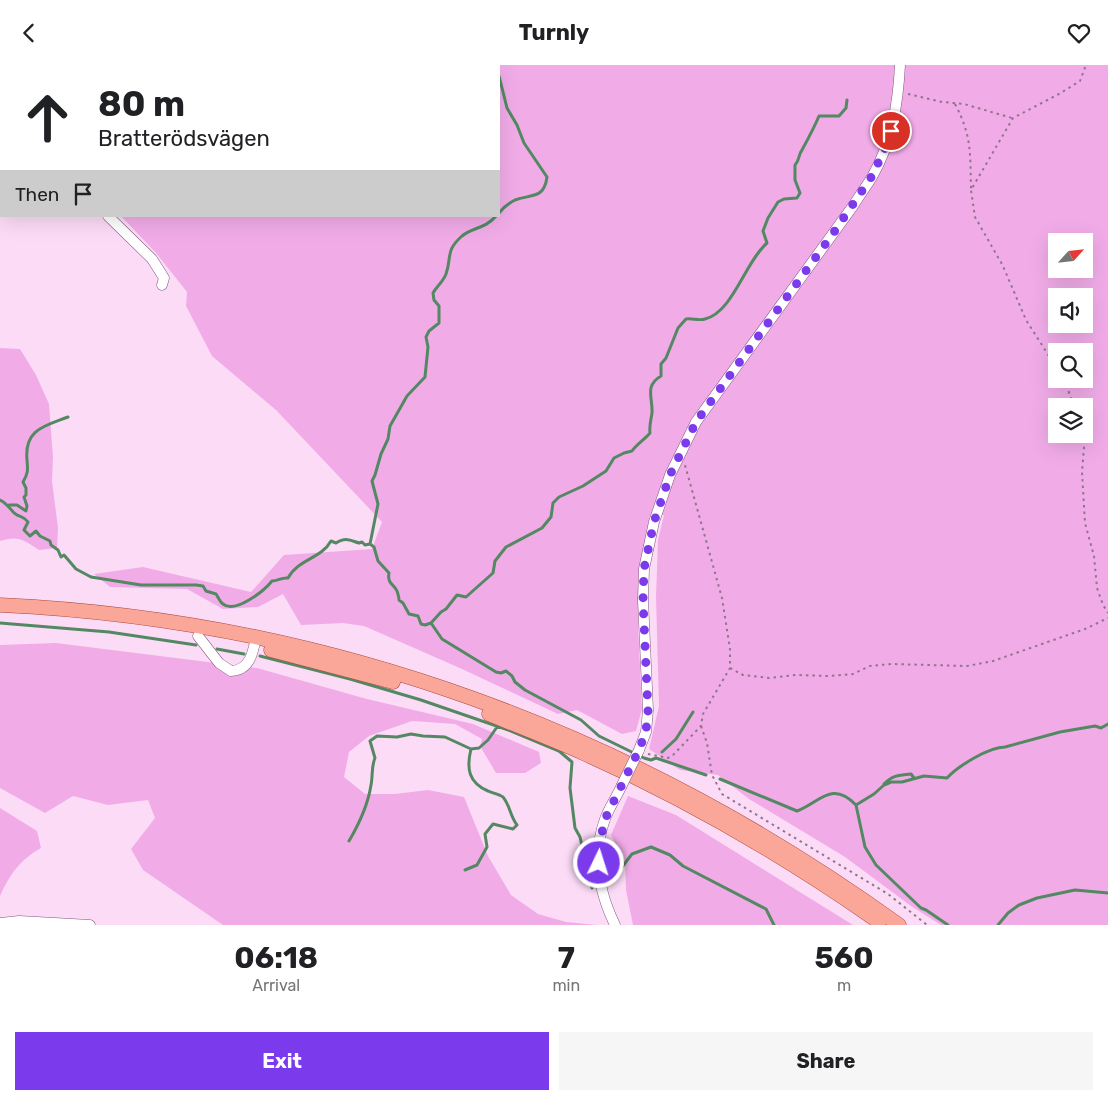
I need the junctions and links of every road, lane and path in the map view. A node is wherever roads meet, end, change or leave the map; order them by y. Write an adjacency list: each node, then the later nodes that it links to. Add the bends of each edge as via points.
1 (900, 65): 3 (street)
2 (1086, 65): 5 (path, via 1080,81)
3 (898, 93): 4 (path); 11 (street, via 888,142 872,176 696,422)
4 (955, 104): 5 (path); 6 (path, via 964,121 970,145)
5 (1013, 118): 6 (path)
6 (971, 190): 9 (path, via 975,217 1026,320)
7 (109, 217): 8 (street, via 152,259 164,278)
8 (162, 285)
9 (1048, 354)
10 (1083, 443): 13 (path, via 1085,523 1094,557 1097,588)
11 (678, 459): 18 (path, via 689,474 722,598); 20 (street, via 654,522 644,569 648,716)
12 (0, 605): 17 (main road, via 113,614 199,627)
13 (1108, 613)
14 (0, 615): 16 (main road, via 104,622)
15 (1108, 618): 18 (path, via 993,661 967,667 870,665 853,674 769,678 743,675)
16 (198, 636): 17 (main road); 17 (street, via 219,663 231,671 248,663)
17 (255, 642): 24 (main road, via 478,710 584,753 745,836); 25 (main road, via 324,652 393,672 481,701 587,743 750,827 851,890)
18 (730, 669): 19 (path, via 703,714)
19 (701, 726): 20 (path, via 668,758); 26 (path, via 712,775 722,794 888,894)
20 (639, 750): 23 (street, bridge, via 605,819 599,846 599,879 605,904)
21 (0, 923): 22 (street)
22 (90, 925)
23 (615, 925)
24 (883, 925)
25 (899, 925)
26 (927, 925)

